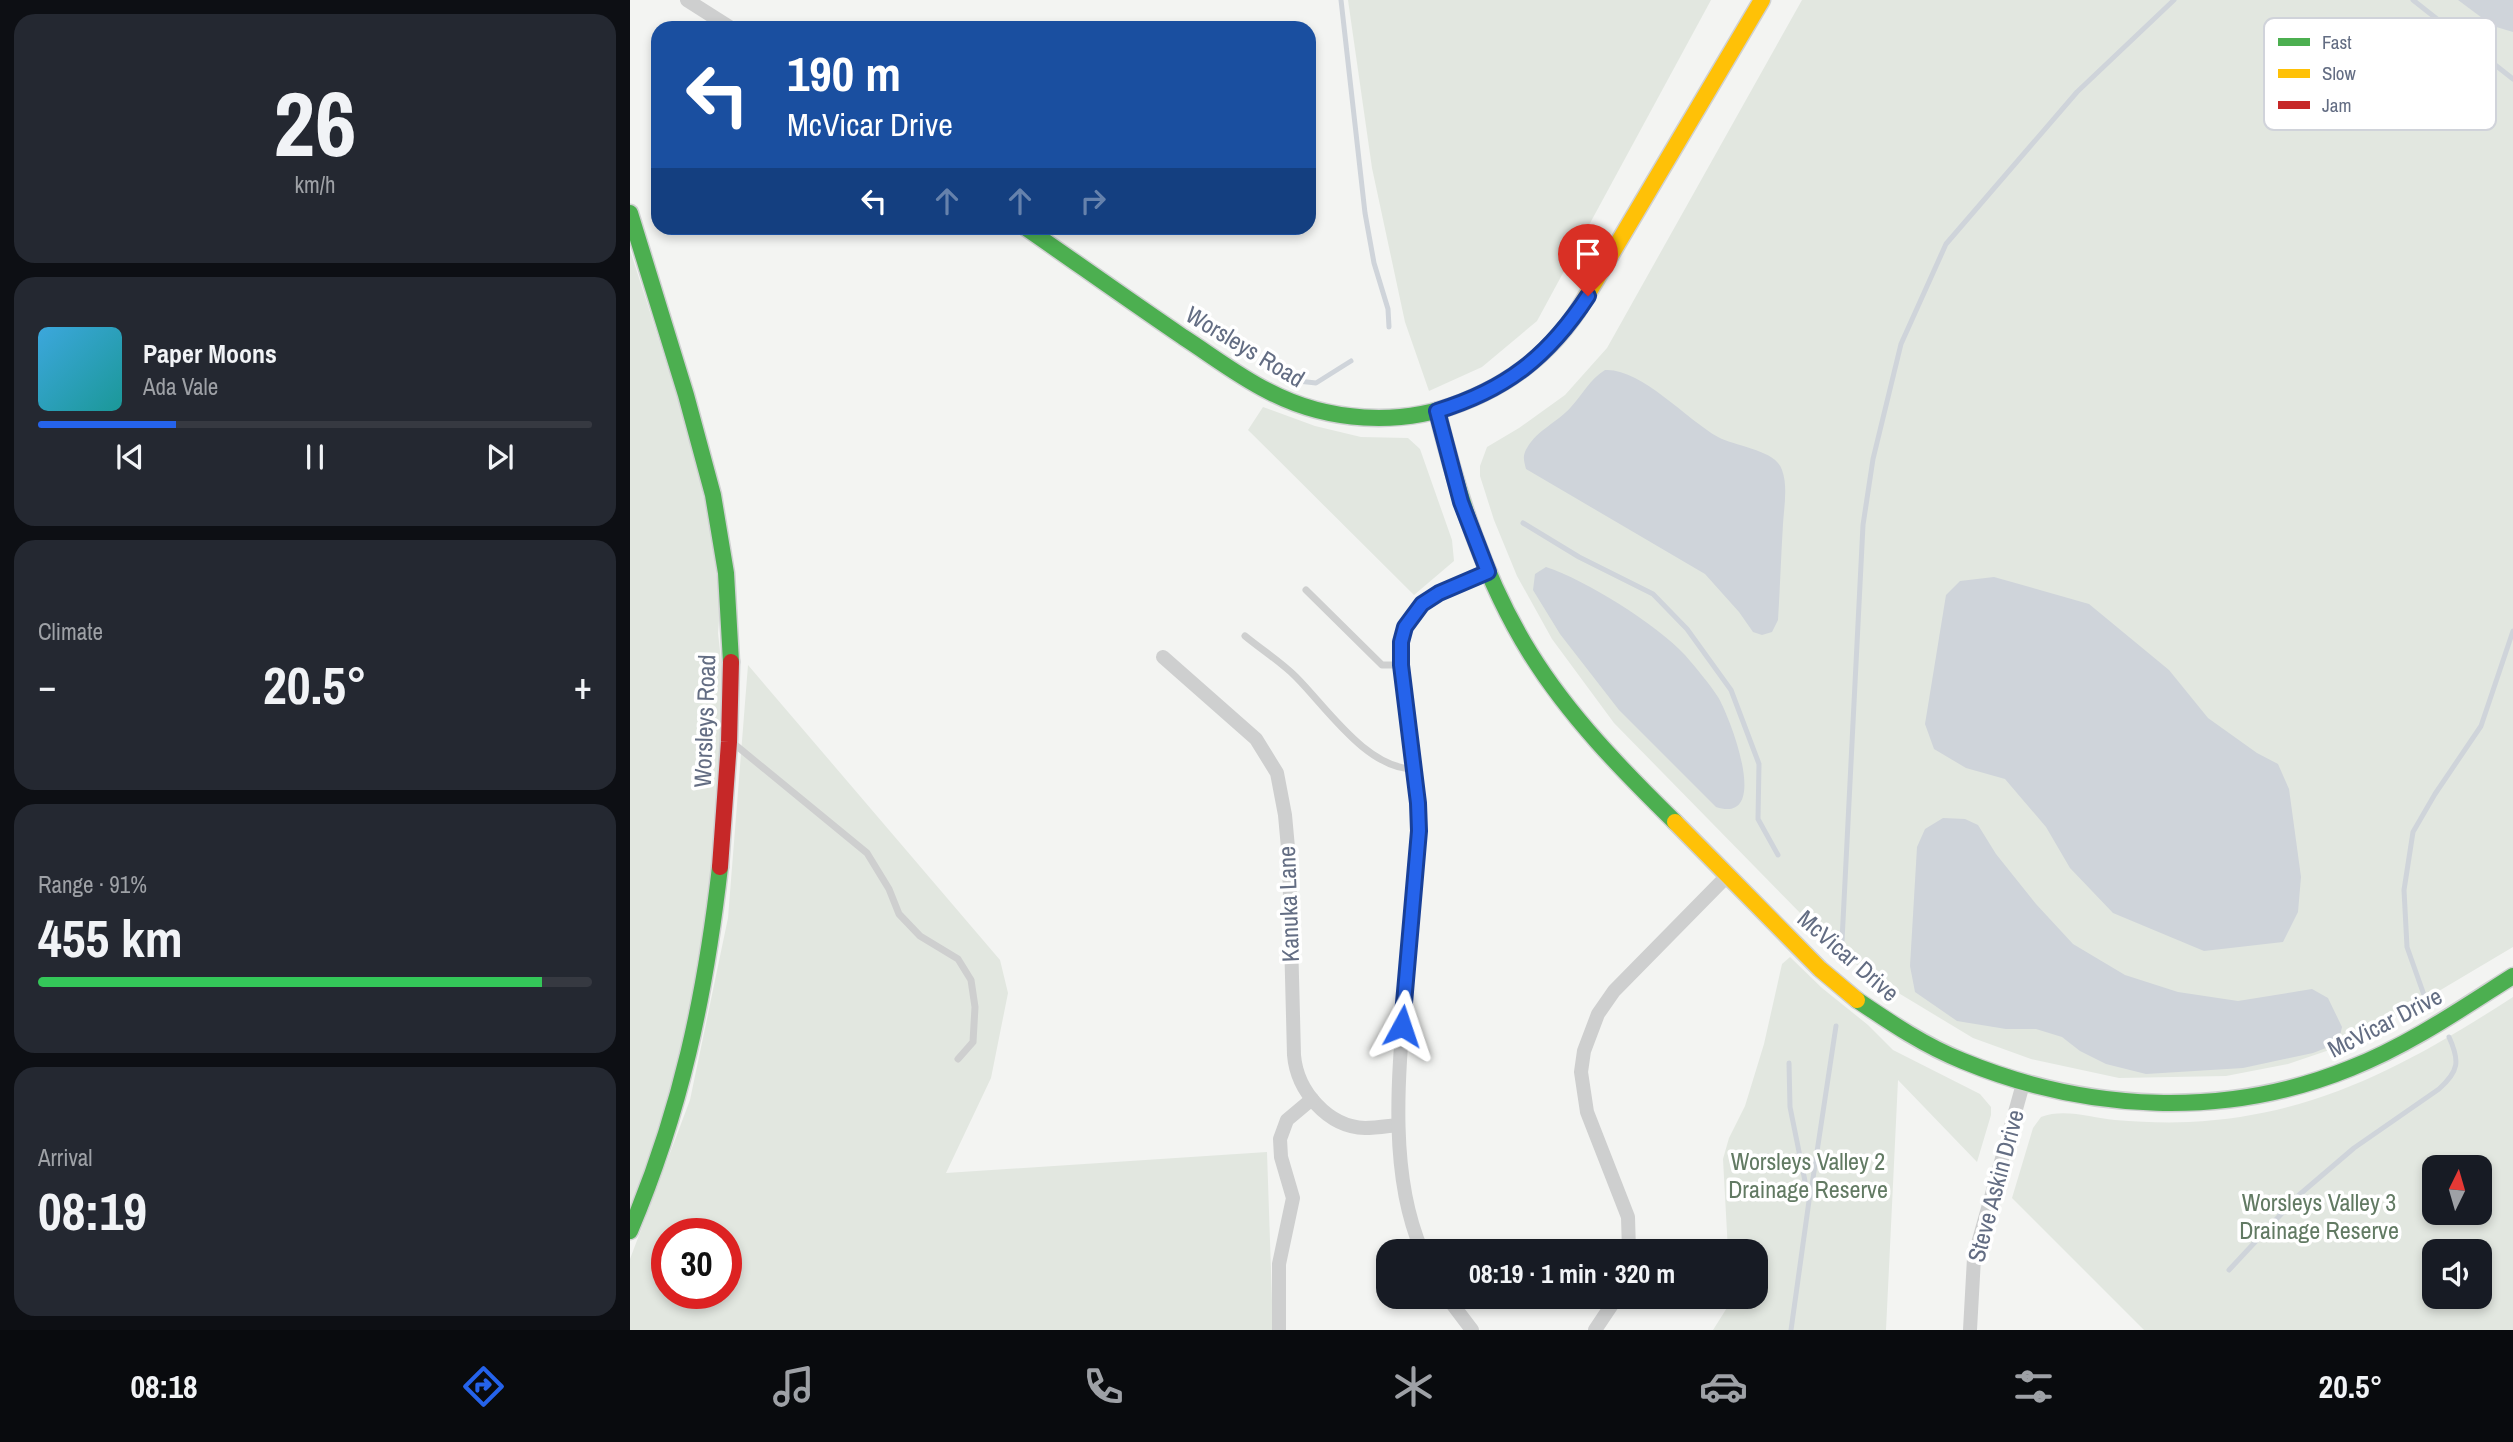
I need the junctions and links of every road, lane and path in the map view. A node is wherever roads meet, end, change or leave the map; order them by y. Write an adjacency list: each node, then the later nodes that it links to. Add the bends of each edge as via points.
1 (687, 0): 3 (street)
2 (1762, 0): 6 (street, Worsleys Road, via 1600,278 1560,335 1516,376 1466,402)
3 (720, 21)
4 (630, 213): 12 (street, Worsleys Road, via 677,361 722,538 730,612)
5 (1036, 235): 6 (street, Worsleys Road, via 1143,312 1294,404 1339,416 1373,418)
6 (1437, 411): 7 (street, McVicar Drive, via 1461,502)
7 (1488, 572): 11 (street, via 1439,593 1417,609 1405,627); 14 (street, McVicar Drive, via 1523,641 1572,712)
8 (1306, 590): 11 (lane, via 1382,664)
9 (1245, 636): 13 (lane, via 1294,675 1373,757)
10 (1163, 657): 18 (street, Kanuka Lane, via 1256,739 1277,773 1289,859 1294,1065)
11 (1401, 665): 13 (street)
12 (730, 741): 16 (lane, via 867,853 899,914 920,936 958,959 971,980 975,1007 973,1042); 20 (street, Worsleys Road, via 718,892 701,1003 669,1134)
13 (1414, 769): 19 (street, via 1419,831 1397,1081)
14 (1728, 875): 17 (street, McVicar Drive, via 1822,970 1875,1014 1933,1048); 22 (street, via 1614,991 1598,1014 1584,1051 1581,1072 1587,1112 1628,1217)
15 (2513, 976): 17 (street, McVicar Drive, via 2391,1051 2294,1088 2232,1100 2166,1105 2091,1099)
16 (958, 1059)
17 (2023, 1084): 28 (street, Steve Askin Drive, via 1974,1258)
18 (1312, 1100): 19 (street, Kanuka Lane, via 1345,1123 1364,1128); 25 (street, via 1287,1120 1280,1139 1293,1198 1279,1264)
19 (1398, 1125): 21 (street, via 1408,1204)
20 (630, 1231)
21 (1418, 1239)
22 (1629, 1239)
23 (1456, 1309): 26 (street)
24 (1609, 1309): 27 (street)
25 (1279, 1330)
26 (1472, 1330)
27 (1595, 1330)
28 (1970, 1330)

